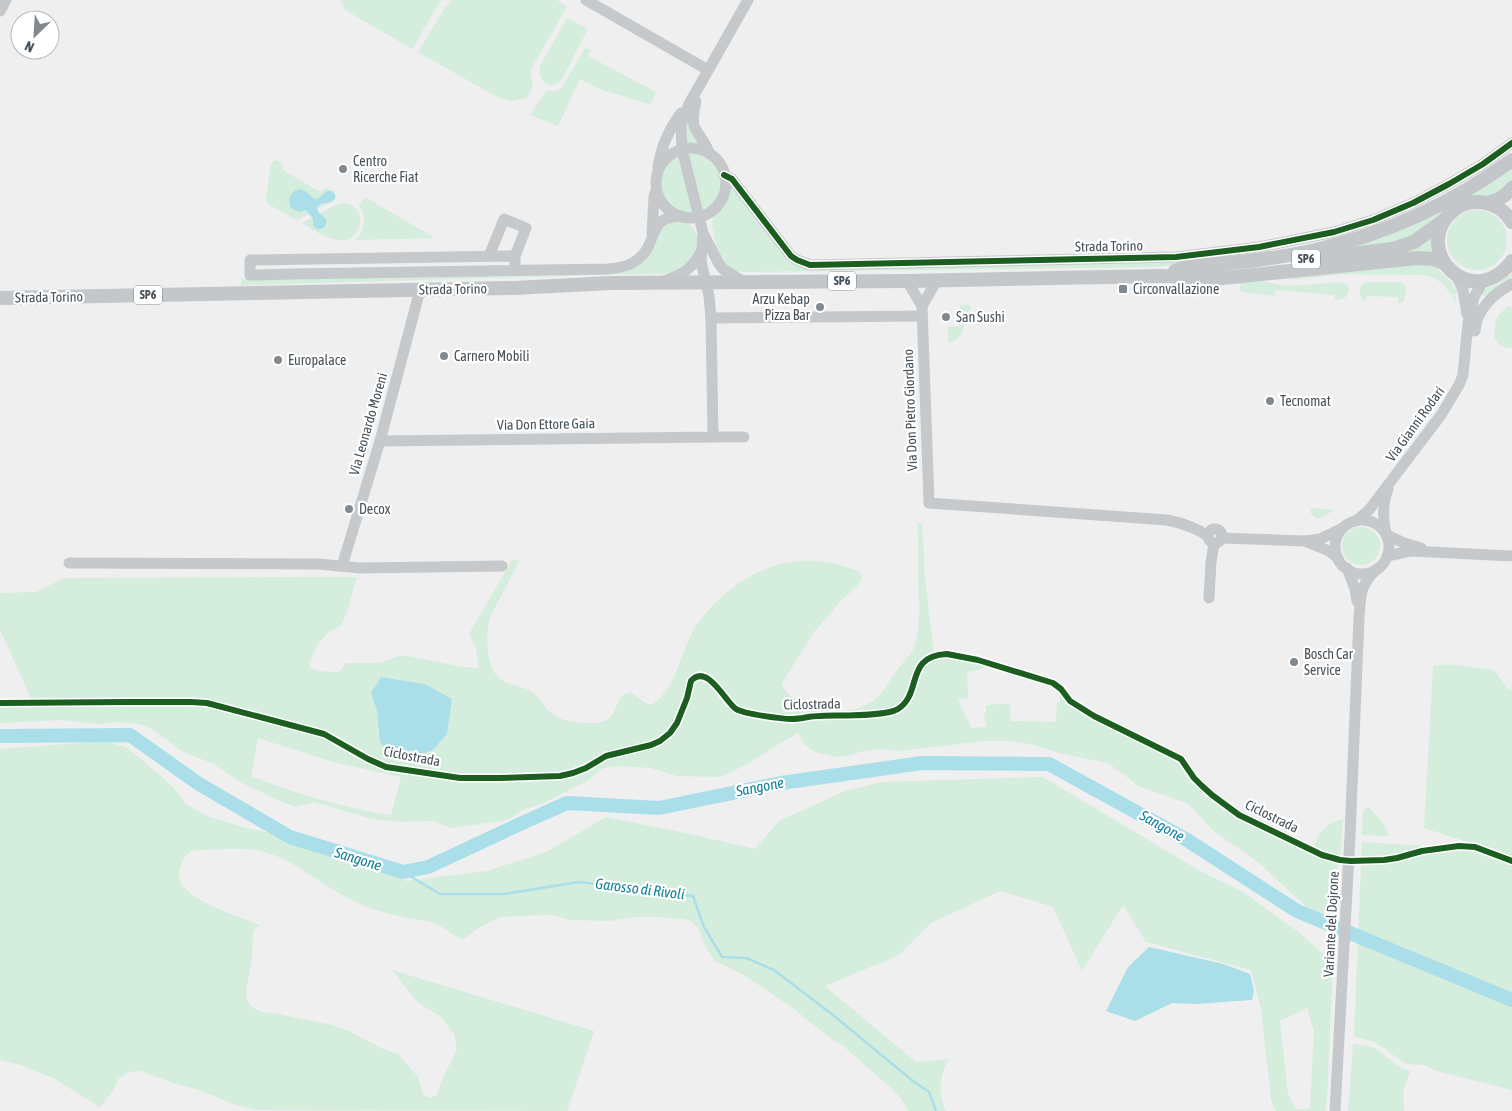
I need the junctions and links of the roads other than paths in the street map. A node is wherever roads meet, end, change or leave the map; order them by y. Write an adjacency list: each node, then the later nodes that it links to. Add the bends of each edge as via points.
1 (6, 0): 4 (street)
2 (586, 0): 5 (street)
3 (748, 0): 5 (street)
4 (0, 11)
5 (708, 70): 6 (street)
6 (699, 86): 7 (street); 10 (street, via 693,126)
7 (689, 104): 9 (street, via 681,125); 12 (street, via 668,133)
8 (1512, 143): 13 (street, Strada Torino, via 1449,184 1373,220 1334,232 1268,245 1176,257 810,265 791,256 732,179)
9 (682, 149): 10 (street, via 696,148); 12 (street, via 667,158); 18 (street)
10 (710, 154): 13 (street, Strada Torino)
11 (1512, 160): 30 (main road, SP6, via 1418,215 1359,238 1286,256 1183,268)
12 (658, 171): 14 (street)
13 (724, 175): 18 (street, via 725,190 719,203)
14 (656, 188): 17 (street, via 667,208); 21 (street)
15 (1512, 188): 16 (main road, SP6, via 1504,197)
16 (1487, 203): 19 (main road, SP6, via 1464,204); 20 (main road, via 1502,210)
17 (681, 216): 18 (street); 21 (street, via 663,220)
18 (698, 216): 22 (street)
19 (1443, 221): 25 (main road, via 1438,245); 30 (main road, Strada Torino / SP6, via 1414,242 1393,249)
20 (1512, 222)
21 (652, 235): 27 (street, Strada Torino, via 641,258 626,267)
22 (707, 252): 34 (street, via 713,263); 35 (street); 36 (street, via 685,272)
23 (484, 256): 24 (street, Strada Torino); 24 (street, Strada Torino, via 504,219 526,228); 28 (street, Strada Torino); 28 (street, Strada Torino, via 250,260 250,275)
24 (515, 256): 27 (street, Strada Torino)
25 (1445, 264): 29 (main road, SP6); 30 (main road, Strada Torino / SP6, via 1428,258 1223,278)
26 (1510, 266): 32 (main road, via 1497,276)
27 (515, 270): 28 (street, Strada Torino)
28 (478, 271)
29 (1456, 274): 32 (main road, SP6, via 1473,281); 42 (street, Via Gianni Rodari, via 1463,290)
30 (1160, 276): 31 (main road, Strada Torino / SP6)
31 (937, 280): 33 (main road, Strada Torino / SP6); 40 (street)
32 (1484, 280): 42 (street, Via Gianni Rodari, via 1474,297)
33 (907, 281): 35 (main road, Strada Torino / SP6); 40 (street)
34 (707, 282): 35 (main road, Strada Torino / SP6); 36 (main road, Strada Torino / SP6); 41 (street)
35 (744, 282)
36 (659, 283): 38 (main road, Strada Torino / SP6)
37 (1512, 284): 43 (street, via 1479,313 1473,352)
38 (420, 290): 39 (main road, Strada Torino / SP6); 46 (street, Via Leonardo Moreni)
39 (0, 298)
40 (922, 311): 41 (street); 51 (street, Via Don Pietro Giordano, via 929,503 1167,520 1189,526)
41 (711, 318): 44 (street)
42 (1468, 323): 43 (street, Via Gianni Rodari)
43 (1463, 376): 47 (street, Via Gianni Rodari, via 1441,415)
44 (713, 437): 45 (street, Via Don Ettore Gaia); 46 (street, Via Don Ettore Gaia)
45 (744, 437)
46 (380, 440): 58 (street, Via Leonardo Moreni)
47 (1392, 481): 48 (street, Via Gianni Rodari); 50 (street, Via Gianni Rodari, via 1384,504)
48 (1356, 521): 49 (street); 50 (street, via 1374,523)
49 (1344, 527): 52 (street, via 1329,536); 56 (street, via 1336,544)
50 (1386, 534): 53 (street, via 1415,546); 54 (street)
51 (1215, 539): 52 (street); 62 (street)
52 (1305, 542): 56 (street)
53 (1442, 552): 54 (street, via 1411,551); 55 (street)
54 (1387, 556): 61 (street)
55 (1512, 556)
56 (1338, 558): 60 (street)
57 (69, 563): 58 (street)
58 (342, 566): 59 (street)
59 (502, 566)
60 (1347, 568): 61 (street, via 1360,573); 63 (street, Variante del Dojrone, via 1355,589)
61 (1377, 569): 63 (street, Variante del Dojrone, via 1363,585)
62 (1210, 598)
63 (1359, 618): 64 (street, Variante del Dojrone)
64 (1335, 1111)

